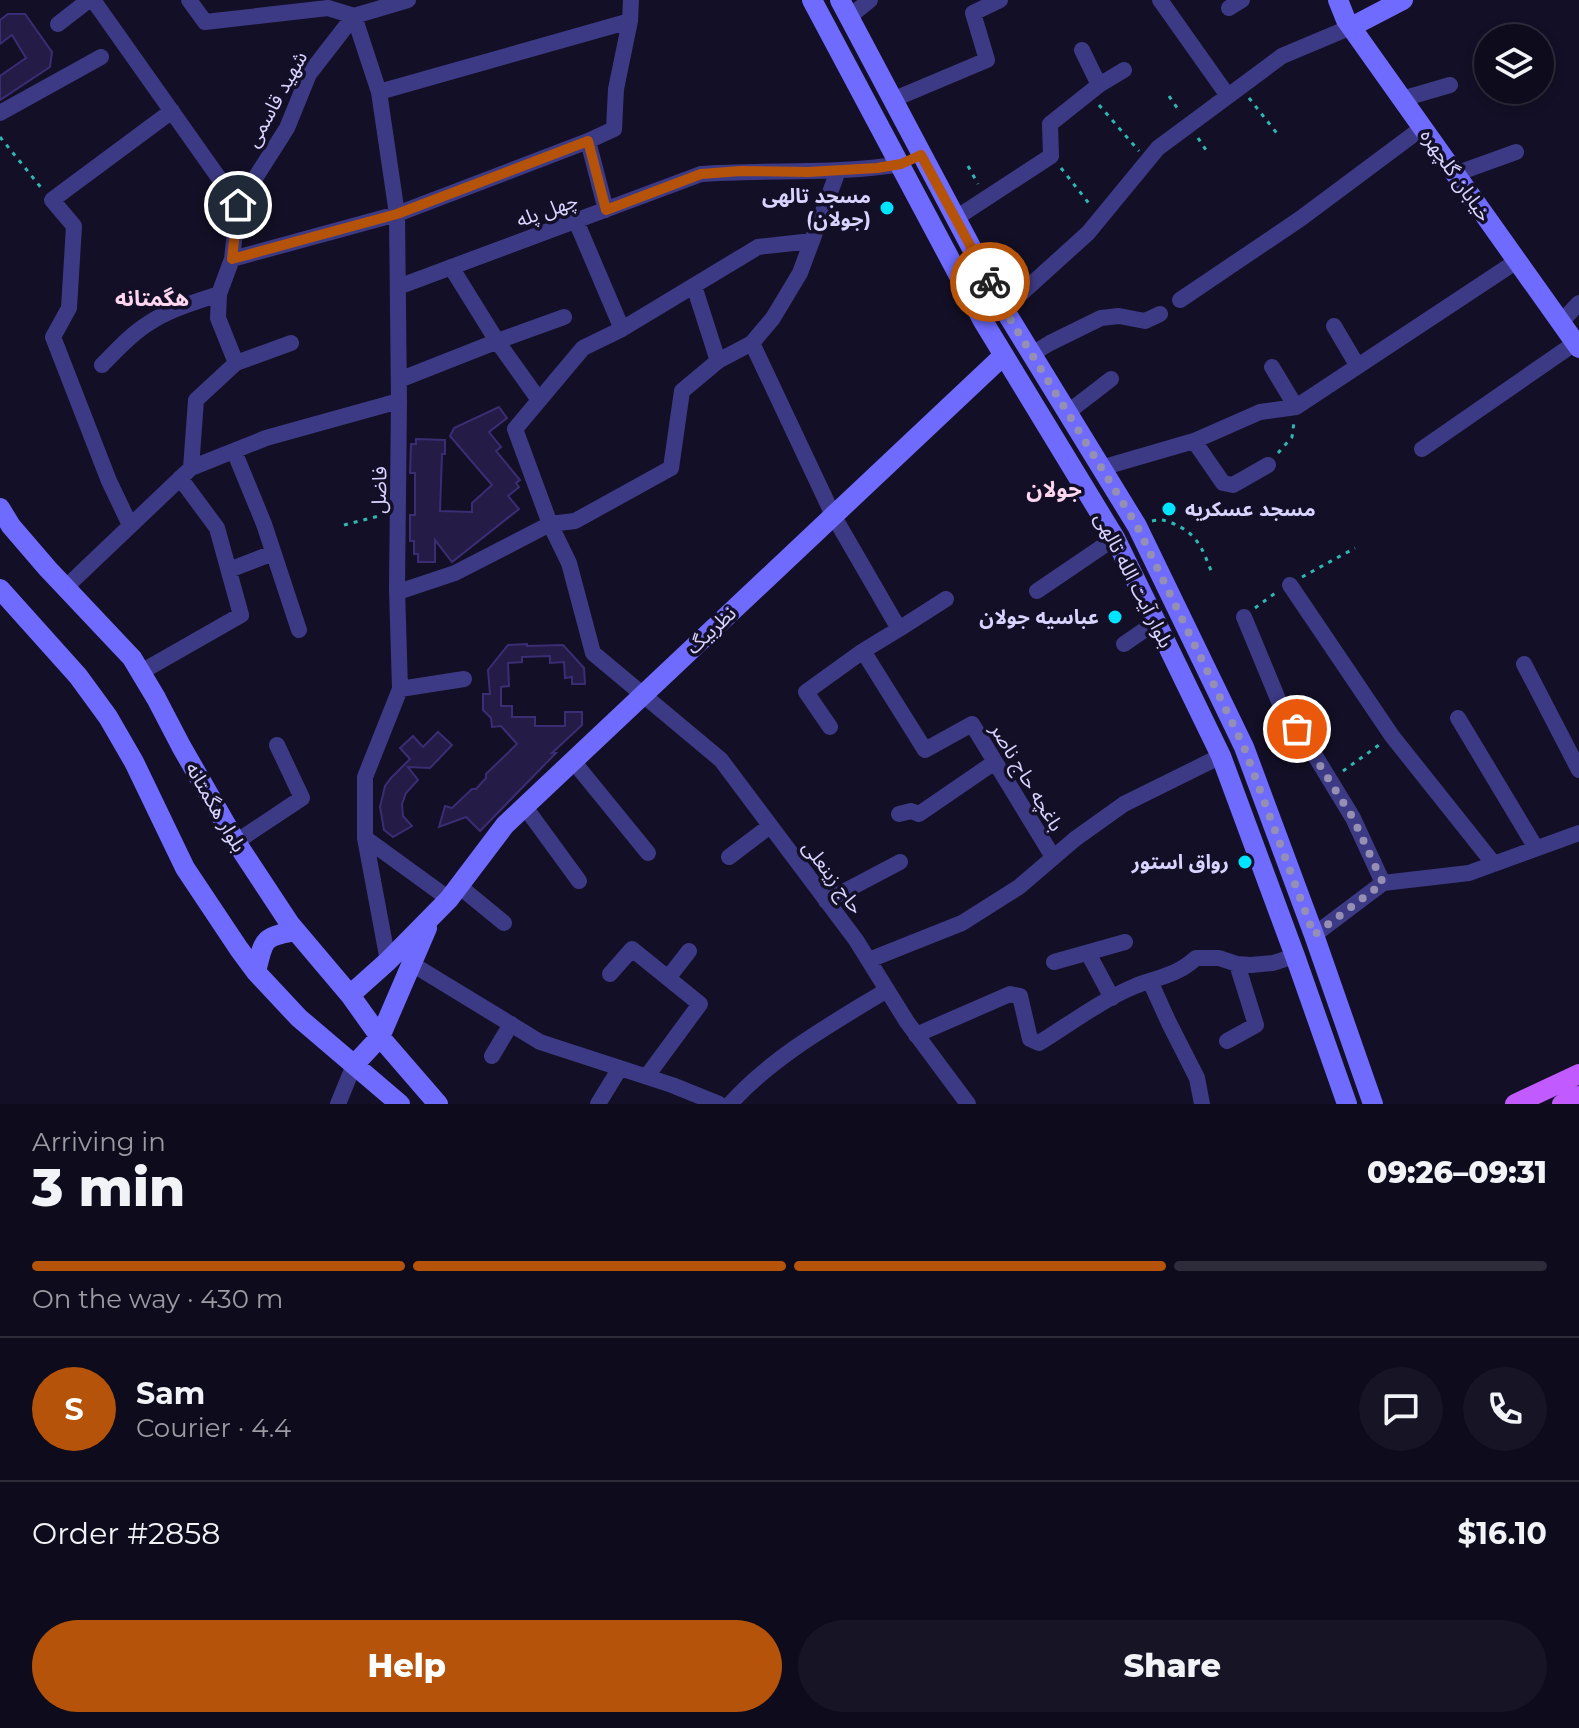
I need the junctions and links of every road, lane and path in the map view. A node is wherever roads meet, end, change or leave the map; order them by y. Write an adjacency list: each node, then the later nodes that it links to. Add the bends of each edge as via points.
1 (91, 0): 14 (street); 25 (street)
2 (189, 0): 12 (street, via 205,22 328,8)
3 (408, 0): 12 (street)
4 (631, 0): 13 (street)
5 (812, 0): 35 (main road, بلوار آیت الله تالهی)
6 (870, 0): 11 (street)
7 (1000, 0): 24 (street, via 973,13 987,60)
8 (1160, 0): 22 (street)
9 (1338, 0): 15 (main road, خیابان گلچهره)
10 (1403, 0): 15 (main road)
11 (844, 8): 24 (main road, بلوار آیت الله تالهی)
12 (354, 16): 21 (street, فاضل); 41 (street, شهید قاسمی, via 309,74 287,128)
13 (630, 21): 21 (street); 30 (street, via 614,129)
14 (58, 24)
15 (1351, 27): 22 (street, via 1282,56); 23 (main road, خیابان گلچهره)
16 (1082, 50): 20 (street)
17 (101, 57): 26 (street)
18 (1124, 70): 20 (street)
19 (1450, 85): 23 (street)
20 (1094, 89): 33 (street, via 1050,124); 34 (path)
21 (379, 92): 43 (street, فاضل)
22 (1234, 92): 28 (path); 34 (street)
23 (1402, 99): 27 (main road, خیابان گلچهره)
24 (892, 100): 32 (main road, بلوار آیت الله تالهی)
25 (172, 111): 40 (street); 41 (street)
26 (0, 113)
27 (1422, 128): 38 (main road, خیابان گلچهره); 54 (street)
28 (1279, 136)
29 (0, 137): 40 (path)
30 (588, 141): 42 (street); 43 (street)
31 (1516, 152): 38 (street)
32 (921, 155): 35 (main road); 44 (main road, بلوار آیت الله تالهی)
33 (1051, 156): 39 (street); 45 (path)
34 (1147, 161): 45 (street)
35 (901, 164): 37 (street, چهل پله); 67 (main road, بلوار آیت الله تالهی)
36 (968, 166): 39 (path)
37 (838, 171): 42 (street, چهل پله, via 701,174); 47 (street)
38 (1455, 174): 49 (main road, خیابان گلچهره)
39 (986, 199): 44 (street)
40 (52, 200): 89 (street, via 74,226 69,308 53,337)
41 (238, 205): 48 (street, شهید قاسمی)
42 (606, 210): 46 (street, چهل پله)
43 (397, 214): 48 (street); 52 (street, فاضل)
44 (956, 218): 56 (main road, بلوار آیت الله تالهی)
45 (1101, 218): 56 (street)
46 (576, 221): 50 (street, چهل پله); 61 (street)
47 (812, 241): 51 (street, via 758,247); 64 (street, via 800,273)
48 (232, 259): 53 (street, شهید قاسمی)
49 (1517, 261): 59 (main road, خیابان گلچهره); 71 (street)
50 (451, 267): 52 (street, چهل پله); 62 (street)
51 (694, 286): 61 (street); 68 (street)
52 (398, 287): 74 (street, فاضل)
53 (219, 294): 69 (street, شهید قاسمی, via 218,318); 70 (street, via 150,322)
54 (1180, 300)
55 (1579, 303): 59 (street)
56 (1004, 309): 66 (main road, بلوار آیت الله تالهی)
57 (1160, 314): 66 (street, via 1145,321 1101,318)
58 (564, 317): 62 (street)
59 (1561, 322): 65 (main road, خیابان گلچهره)
60 (1334, 326): 71 (street)
61 (622, 329): 75 (street, via 583,348)
62 (497, 341): 74 (street); 75 (street)
63 (291, 343): 69 (street)
64 (752, 343): 68 (street); 87 (street)
65 (1577, 346): 80 (street)
66 (1032, 354): 78 (main road, بلوار آیت الله تالهی)
67 (1004, 355): 87 (main road, نظربیگ); 92 (main road, بلوار آیت الله تالهی)
68 (718, 361): 88 (street, via 682,391 671,468 575,521)
69 (236, 363): 84 (street, via 196,400)
70 (102, 365)
71 (1357, 365): 77 (street)
72 (1272, 367): 77 (street)
73 (1111, 379): 78 (street)
74 (399, 380): 76 (street, فاضل)
75 (539, 400): 88 (street, حاج زینعلی, via 515,429)
76 (399, 401): 81 (street); 86 (street, فاضل)
77 (1296, 407): 79 (street, via 1260,412); 82 (path, via 1292,437)
78 (1067, 413): 83 (main road, بلوار آیت الله تالهی)
79 (1194, 441): 82 (street, via 1223,483 1233,485); 83 (street)
80 (1422, 449)
81 (234, 451): 84 (street); 93 (street)
82 (1268, 465)
83 (1101, 468): 91 (main road, بلوار آیت الله تالهی)
84 (185, 473): 89 (street); 94 (street, via 217,528)
85 (0, 508): 97 (main road, بلوار هگمتانه)
86 (398, 511): 90 (path); 100 (street, فاضل)
87 (833, 515): 104 (street); 112 (main road, نظربیگ)
88 (550, 524): 100 (street, via 455,573); 112 (street, حاج زینعلی, via 569,563 593,653)
89 (130, 525): 97 (street)
90 (344, 525)
91 (1137, 526): 92 (main road); 95 (path, via 1161,519 1187,530 1202,547); 141 (main road, بلوار آیت الله تالهی, via 1244,747)
92 (1115, 538): 99 (street); 103 (main road, بلوار آیت الله تالهی)
93 (273, 553): 94 (street); 105 (street)
94 (229, 570): 109 (street, via 241,615)
95 (1212, 573)
96 (1290, 585): 115 (street)
97 (65, 588): 109 (main road, بلوار هگمتانه)
98 (0, 589): 151 (main road, via 108,717 185,868)
99 (1037, 591)
100 (398, 592): 111 (street, فاضل)
101 (946, 599): 104 (street)
102 (1244, 617): 121 (street, via 1280,704)
103 (1156, 622): 106 (street); 117 (main road, بلوار آیت الله تالهی)
104 (899, 629): 107 (street)
105 (299, 630)
106 (1124, 644)
107 (863, 651): 114 (street, via 806,692); 119 (street, باغچه حاج ناصر, via 925,750 972,724)
108 (1524, 664): 120 (street)
109 (141, 672): 127 (main road, بلوار هگمتانه)
110 (464, 679): 111 (street)
111 (400, 689): 126 (street, فاضل, via 365,777)
112 (642, 695): 118 (main road, نظربیگ); 124 (street, حاج زینعلی, via 721,760)
113 (1458, 718): 128 (street)
114 (830, 727)
115 (1392, 736): 121 (path); 133 (street)
116 (277, 745): 127 (street, via 302,798)
117 (1221, 756): 131 (street, via 1124,804); 145 (main road, بلوار آیت الله تالهی)
118 (573, 761): 122 (main road, نظربیگ); 129 (street)
119 (995, 762): 123 (street, via 919,814); 131 (street, باغچه حاج ناصر)
120 (1579, 770)
121 (1329, 780): 135 (street)
122 (525, 807): 134 (street); 136 (main road, نظربیگ)
123 (899, 814)
124 (770, 826): 130 (street); 137 (street, حاج زینعلی)
125 (1579, 833): 128 (street)
126 (365, 838): 136 (street); 147 (street, فاضل)
127 (236, 842): 140 (main road, بلوار هگمتانه)
128 (1536, 848): 133 (street)
129 (648, 853)
130 (729, 857)
131 (1053, 857): 146 (street, via 1019,887 962,923)
132 (900, 862): 137 (street)
133 (1494, 864): 135 (street, via 1469,873)
134 (579, 881)
135 (1383, 883): 141 (street)
136 (454, 892): 138 (main road, نظربیگ); 139 (street)
137 (826, 901): 146 (street, حاج زینعلی)
138 (432, 917): 147 (main road, نظربیگ); 149 (main road, نظربیگ)
139 (504, 923)
140 (296, 931): 151 (main road, via 272,935 264,943); 156 (main road, بلوار هگمتانه)
141 (1314, 935): 145 (main road); 177 (main road, بلوار آیت الله تالهی)
142 (1125, 942): 144 (street)
143 (689, 951): 153 (street)
144 (1088, 953): 148 (street); 157 (street)
145 (1295, 956): 150 (street); 176 (main road, بلوار آیت الله تالهی)
146 (869, 960): 155 (street, حاج زینعلی)
147 (388, 961): 156 (main road, نظربیگ)
148 (1054, 962)
149 (412, 964): 158 (street); 160 (main road, نظربیگ)
150 (1237, 964): 154 (street, via 1196,958 1183,969); 161 (street, via 1256,1025)
151 (256, 972): 163 (main road)
152 (610, 974): 153 (street, via 632,949)
153 (668, 978): 166 (street, via 700,1004)
154 (1150, 981): 157 (street); 175 (street, via 1197,1078)
155 (887, 990): 159 (street, حاج زینعلی); 173 (street, via 790,1053)
156 (350, 995): 160 (main road, بلوار هگمتانه)
157 (1112, 998): 159 (street, via 1039,1043 1030,1039 1020,996 1010,994)
158 (511, 1024): 162 (street); 164 (street, via 540,1042)
159 (916, 1035): 174 (street, حاج زینعلی)
160 (380, 1037): 163 (main road, نظربیگ); 170 (main road, بلوار هگمتانه)
161 (1227, 1041)
162 (492, 1056)
163 (354, 1065): 168 (street); 169 (main road)
164 (620, 1068): 166 (street); 171 (street)
165 (1579, 1074): 178 (main road)
166 (647, 1076): 172 (street)
167 (1579, 1096): 179 (main road)
168 (338, 1104)
169 (400, 1104)
170 (438, 1104)
171 (598, 1104)
172 (719, 1104)
173 (730, 1104)
174 (968, 1104)
175 (1202, 1104)
176 (1347, 1104)
177 (1373, 1104)
178 (1515, 1104)
179 (1562, 1104)

